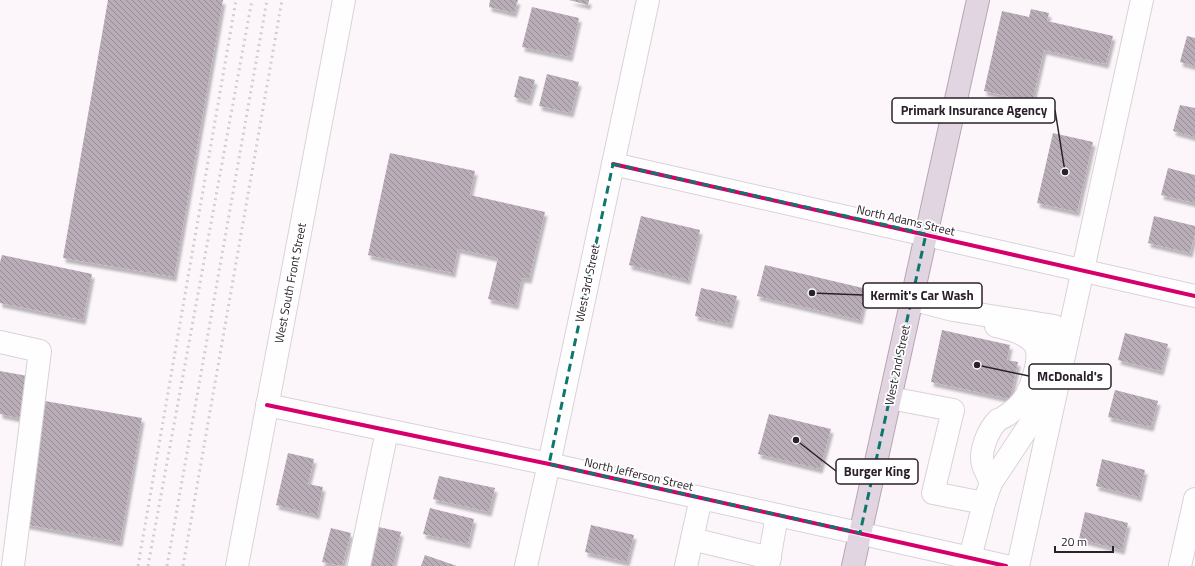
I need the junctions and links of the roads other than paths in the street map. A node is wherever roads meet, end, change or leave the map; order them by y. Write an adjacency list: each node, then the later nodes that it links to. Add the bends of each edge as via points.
1 (344, 0): 13 (street, West South Front Street)
2 (648, 0): 5 (street, West 3rd Street)
3 (978, 0): 6 (highway, West 2nd Street)
4 (1142, 0): 7 (street)
5 (613, 164): 6 (street, North Adams Street); 15 (street, West 3rd Street)
6 (926, 234): 7 (street, North Adams Street); 9 (highway, West 2nd Street)
7 (1082, 271): 8 (street, North Adams Street); 32 (street)
8 (1195, 296)
9 (911, 299): 10 (street); 12 (highway, West 2nd Street)
10 (953, 310): 16 (street, via 959,316 1016,331 1038,350 1033,378 1025,396 1011,413 996,449 983,458); 16 (street, via 1054,326 1036,415)
11 (0, 342): 25 (street, via 40,351)
12 (890, 398): 19 (street, via 953,410 933,493); 21 (highway, West 2nd Street)
13 (267, 405): 14 (street, North Jefferson Street); 26 (street, West South Front Street)
14 (387, 431): 15 (street, North Jefferson Street); 27 (street)
15 (549, 464): 17 (street, North Jefferson Street); 28 (street, West 3rd Street)
16 (991, 483): 19 (street)
17 (701, 498): 20 (street, North Jefferson Street); 22 (street)
18 (1195, 499): 33 (street)
19 (984, 503): 23 (street)
20 (777, 515): 21 (street, North Jefferson Street); 24 (street)
21 (860, 533): 23 (street, North Jefferson Street); 30 (highway, West 2nd Street)
22 (692, 539): 24 (street); 29 (street)
23 (970, 558): 31 (street, North Jefferson Street)
24 (769, 562)
25 (14, 566)
26 (237, 566)
27 (359, 566)
28 (526, 566)
29 (686, 566)
30 (852, 566)
31 (1006, 566)
32 (1018, 566)
33 (1180, 566)

